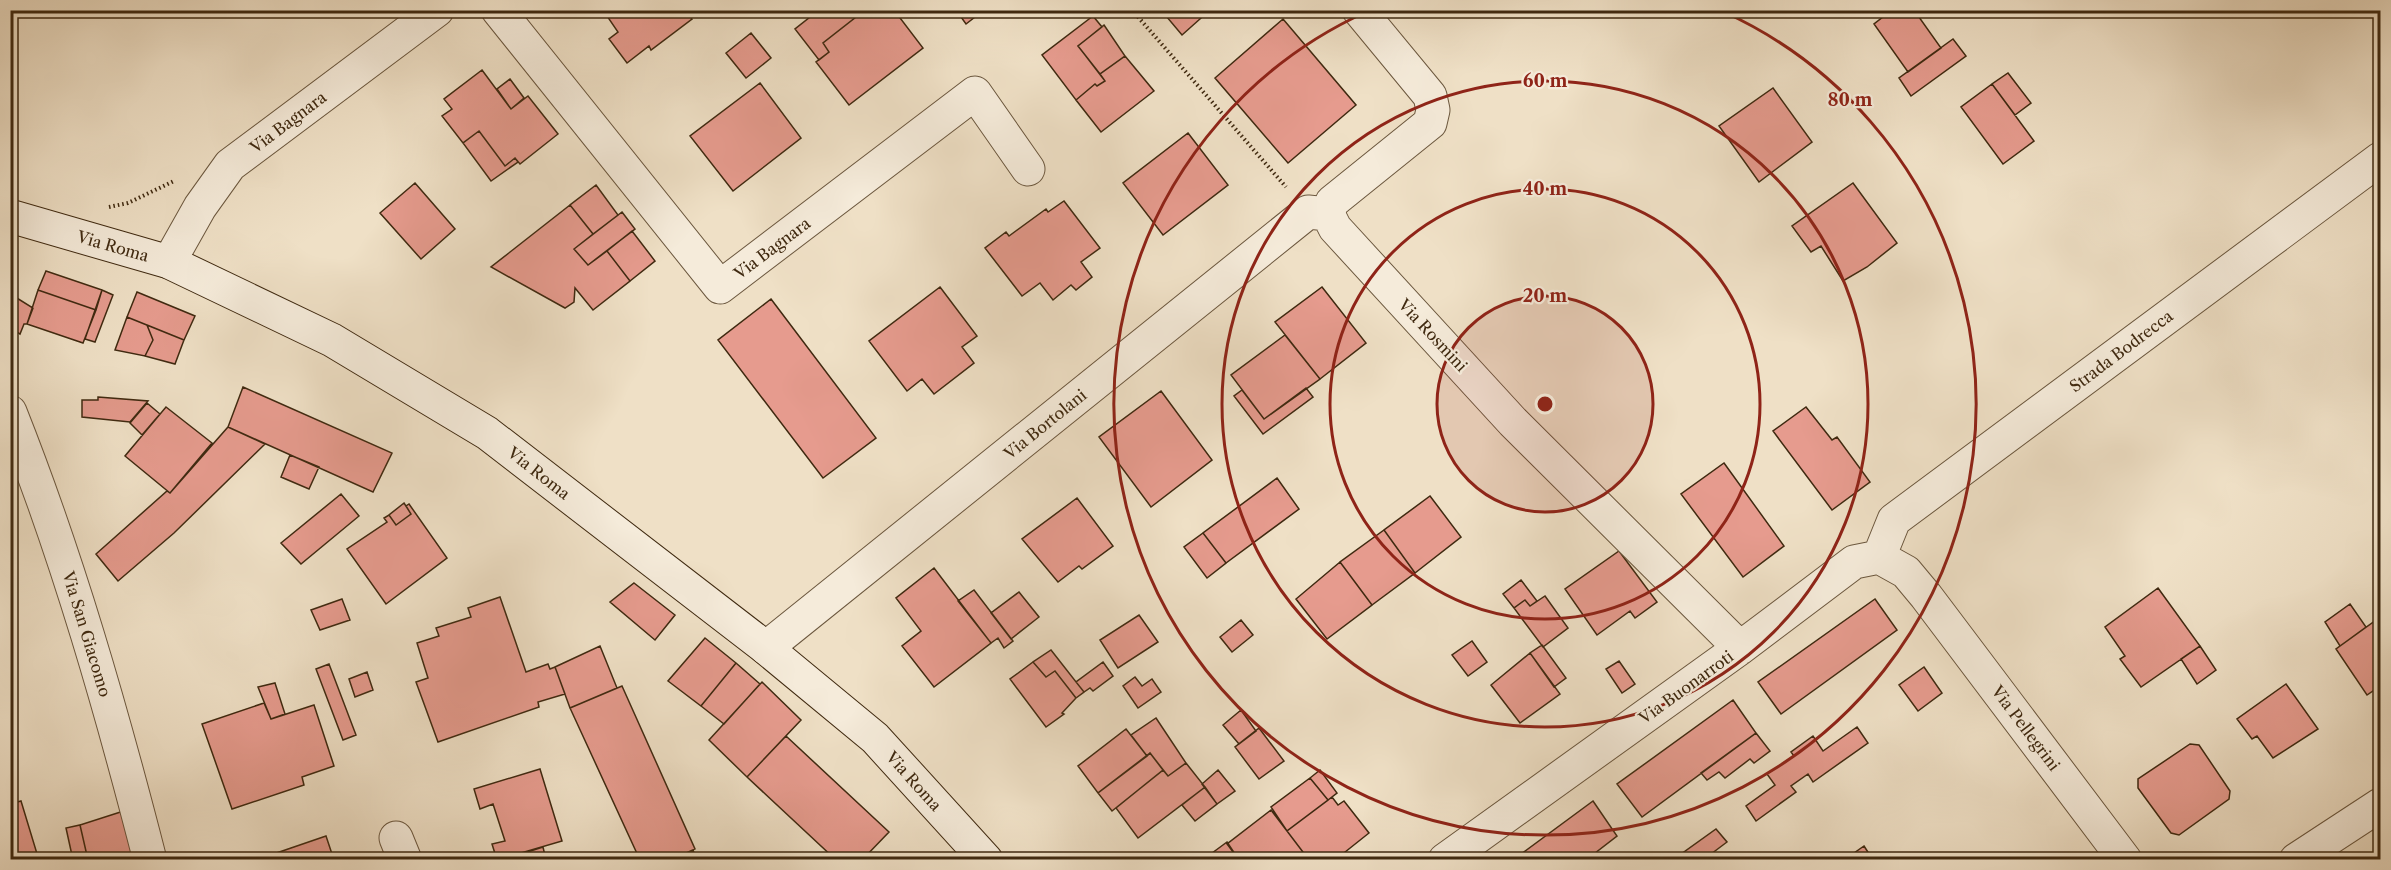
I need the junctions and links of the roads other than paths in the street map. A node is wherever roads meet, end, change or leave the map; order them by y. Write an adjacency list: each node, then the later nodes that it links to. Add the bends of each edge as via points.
1 (437, 10): 8 (street, Via Bagnara, via 230,165 200,207)
2 (498, 10): 5 (street, Via Bagnara, via 720,287 975,93)
3 (1359, 10): 6 (street, via 1430,96 1433,110 1430,123)
4 (2380, 159): 10 (street, Strada Bodrecca, via 1894,520)
5 (1028, 168)
6 (1318, 213): 11 (street, Via Bortolani); 12 (street, Via Rosmini, via 1513,422)
7 (10, 216): 8 (street, Via Roma)
8 (169, 262): 11 (street, Via Roma, via 332,339 487,433)
9 (13, 425): 14 (street, Via San Giacomo, via 47,506 112,711)
10 (1879, 557): 12 (street, Via Buonarroti, via 1854,562); 17 (street, Via Pellegrini, via 1906,572 1926,596)
11 (765, 648): 15 (street, Via Roma, via 875,738)
12 (1740, 648): 16 (street, Via Buonarroti)
13 (2380, 805): 18 (street)
14 (150, 860)
15 (986, 860)
16 (1445, 860)
17 (2126, 860)
18 (2296, 860)

